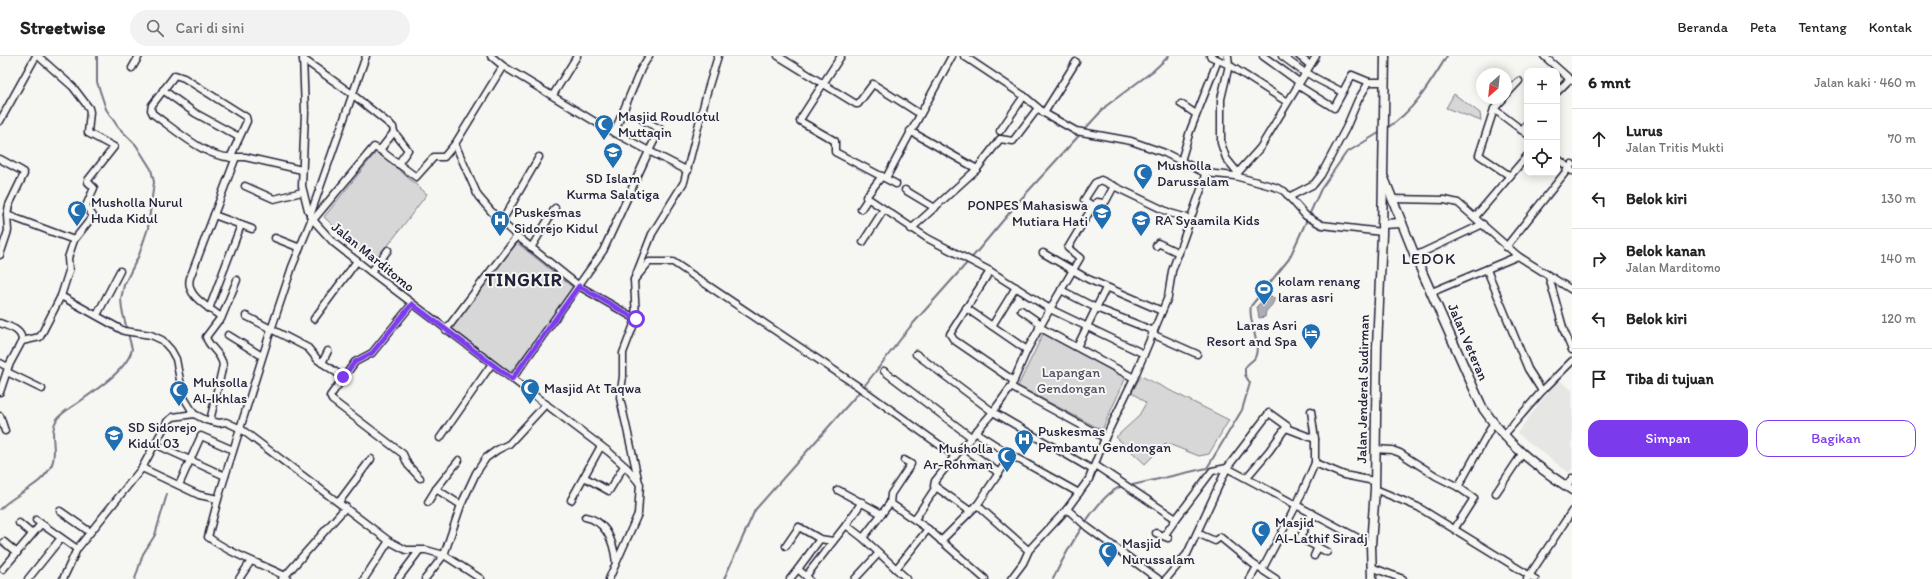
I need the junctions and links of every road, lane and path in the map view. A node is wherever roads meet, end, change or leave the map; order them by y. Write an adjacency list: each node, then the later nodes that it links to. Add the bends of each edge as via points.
1 (37, 56): 50 (street); 105 (street, via 73,87 89,108 88,133 114,147 88,180 94,188 86,207 93,216)
2 (139, 56): 26 (street)
3 (366, 56): 38 (street)
4 (491, 56): 25 (street)
5 (577, 56): 39 (street)
6 (649, 56): 57 (street)
7 (718, 56): 72 (street)
8 (778, 56): 30 (street)
9 (841, 56): 30 (street)
10 (952, 56): 47 (street)
11 (964, 56): 40 (street)
12 (1210, 56): 21 (street)
13 (1228, 56): 23 (street)
14 (1263, 56): 33 (street)
15 (1282, 56): 27 (street)
16 (1299, 56): 24 (street)
17 (1316, 56): 24 (street)
18 (1385, 56): 32 (main road, Jalan Jenderal Sudirman)
19 (1544, 56): 28 (street)
20 (303, 57): 38 (street); 71 (street, Jalan Marditomo, via 305,112)
21 (1218, 60): 23 (street); 48 (street)
22 (1076, 62): 46 (street)
23 (1229, 65): 41 (street); 75 (street, via 1221,99 1221,143 1226,158)
24 (1310, 65): 27 (street)
25 (503, 66): 39 (street); 59 (street)
26 (132, 68)
27 (1305, 73): 33 (street); 37 (street)
28 (1571, 80): 35 (street)
29 (1519, 81): 34 (street)
30 (823, 82): 47 (street, via 857,105 874,84); 77 (street, via 800,121 834,140 835,152)
31 (1369, 82): 32 (street); 37 (street, via 1352,75); 83 (street, via 1321,175 1309,186)
32 (1384, 82): 74 (main road, Jalan Jenderal Sudirman)
33 (1298, 84): 37 (street, via 1334,108); 41 (street)
34 (1512, 89)
35 (1560, 89)
36 (163, 90): 58 (street, via 195,113); 58 (street, via 175,75 184,78 246,117 247,122); 63 (street, via 152,105 153,114 206,151)
37 (1342, 92)
38 (352, 94): 55 (street, via 393,127); 94 (street)
39 (553, 95): 57 (street)
40 (1024, 96): 44 (street); 54 (street)
41 (1286, 102): 75 (street, via 1260,148)
42 (1180, 104): 48 (street)
43 (1499, 104): 45 (street)
44 (1038, 108): 46 (street); 70 (street, via 1013,140 1000,139)
45 (1494, 109): 52 (street); 76 (street, via 1479,155)
46 (1044, 113): 67 (street, via 1076,131 1132,141)
47 (920, 114): 53 (street)
48 (1196, 114): 67 (street)
49 (643, 120): 61 (street, via 660,129)
50 (0, 121)
51 (1524, 127): 52 (street)
52 (1521, 130): 56 (street)
53 (910, 131): 70 (street); 77 (street)
54 (1000, 131)
55 (394, 132): 60 (street); 68 (street, via 408,150)
56 (1524, 132)
57 (614, 133): 61 (street)
58 (239, 137): 63 (street)
59 (455, 144): 68 (street, via 444,158 434,157 417,176); 96 (street, via 478,196)
60 (380, 150): 68 (street); 94 (street, via 374,146)
61 (649, 151): 72 (street); 126 (street, via 603,251)
62 (539, 157): 96 (street)
63 (233, 158): 71 (street, via 245,157); 91 (street)
64 (0, 159): 92 (street, via 24,174 9,204)
65 (1524, 160): 76 (street)
66 (1560, 160): 69 (street)
67 (1181, 161): 73 (street)
68 (398, 164)
69 (1571, 168): 108 (street)
70 (977, 169): 88 (street)
71 (302, 170): 82 (street, Jalan Marditomo)
72 (688, 171): 125 (street, via 680,191 652,234)
73 (1205, 173): 75 (street); 95 (street)
74 (1382, 174): 84 (main road, Jalan Veteran); 100 (main road, Jalan Jenderal Sudirman)
75 (1237, 175): 83 (street, via 1275,187)
76 (1510, 176): 93 (street)
77 (884, 177): 78 (street); 85 (street, via 868,194)
78 (896, 184)
79 (245, 186): 82 (street, via 274,199)
80 (1114, 186): 86 (street, via 1104,203 1097,202); 86 (street, via 1101,180 1095,183 1084,200); 95 (street, via 1170,213)
81 (905, 190): 88 (street)
82 (302, 192): 94 (street, Jalan Marditomo)
83 (1289, 197): 100 (street, via 1306,216 1328,227)
84 (1392, 199): 93 (street, via 1451,200); 97 (main road, Jalan Veteran)
85 (867, 200): 89 (street); 90 (street)
86 (1092, 206): 118 (street, via 1068,248 1080,258)
87 (555, 208): 110 (street)
88 (934, 208): 102 (street)
89 (861, 209)
90 (883, 211): 102 (street); 106 (street)
91 (214, 214): 98 (street); 136 (street, via 188,284 189,290)
92 (7, 215): 105 (street); 114 (street, via 8,231)
93 (1475, 217): 99 (street)
94 (312, 218): 109 (street); 117 (street, Jalan Marditomo, via 334,243)
95 (1191, 219): 113 (street)
96 (502, 221): 103 (street)
97 (1402, 223): 100 (main road); 115 (main road, Jalan Veteran)
98 (241, 224): 101 (street); 136 (street)
99 (1483, 224): 108 (street); 115 (street)
100 (1382, 228): 193 (main road, Jalan Jenderal Sudirman)
101 (252, 229)
102 (911, 229): 121 (street)
103 (517, 236): 110 (street); 150 (street)
104 (275, 238): 109 (street)
105 (74, 240): 132 (street)
106 (863, 242)
107 (1156, 246): 113 (street, via 1158,244)
108 (1506, 246): 116 (street)
109 (300, 248): 149 (street)
110 (531, 248): 126 (street)
111 (388, 250): 122 (street)
112 (1043, 253): 118 (street)
113 (1179, 253): 139 (street)
114 (0, 255)
115 (1415, 256): 131 (main road, Jalan Veteran)
116 (1518, 256): 119 (street); 123 (street)
117 (357, 261): 122 (street, Jalan Marditomo); 143 (street)
118 (1072, 270): 128 (street); 129 (street)
119 (1487, 270): 131 (street); 173 (street, via 1528,369)
120 (120, 271): 140 (street)
121 (990, 271): 127 (street); 134 (street)
122 (371, 272): 133 (street, Jalan Marditomo)
123 (1549, 277): 130 (street); 156 (street)
124 (238, 280): 142 (street)
125 (634, 280): 144 (street); 197 (street, via 649,262 673,262 859,387)
126 (579, 286): 144 (street); 170 (street)
127 (1016, 287): 137 (street); 146 (street)
128 (1106, 288): 135 (street); 139 (street)
129 (1061, 290): 135 (street); 137 (street)
130 (1572, 290)
131 (1432, 292): 181 (main road, Jalan Veteran, via 1482,407)
132 (61, 296): 140 (street); 153 (street, via 40,337)
133 (412, 304): 150 (street, Jalan Marditomo); 168 (street, via 372,353 355,362)
134 (966, 308): 146 (street); 171 (street, via 951,330 951,337)
135 (1096, 308): 148 (street); 151 (street)
136 (209, 309): 142 (street)
137 (1050, 309): 147 (street); 148 (street)
138 (1021, 310): 147 (street)
139 (1162, 311): 151 (street)
140 (97, 315): 178 (street, via 128,332 151,335 162,340 176,360 183,396)
141 (246, 316): 149 (street)
142 (221, 319): 180 (street, via 206,337 222,359 223,365)
143 (314, 319)
144 (636, 319): 213 (street, via 623,353 624,376 620,398)
145 (0, 323): 153 (street, via 18,331)
146 (992, 326): 155 (street)
147 (1040, 326): 154 (street); 155 (street)
148 (1086, 328): 154 (street); 159 (street)
149 (271, 330): 161 (street); 164 (street, via 308,348)
150 (446, 330): 165 (street, Jalan Marditomo)
151 (1153, 332): 159 (street); 160 (street)
152 (228, 336): 161 (street)
153 (22, 341): 166 (street)
154 (1077, 347): 169 (street)
155 (1027, 350): 171 (street)
156 (1572, 350)
157 (328, 351): 164 (street)
158 (916, 354): 177 (street)
159 (1144, 354): 169 (street)
160 (1197, 354)
161 (262, 356): 183 (street)
162 (1572, 361): 173 (street)
163 (0, 363): 166 (street)
164 (322, 363): 168 (street)
165 (491, 365): 170 (street, Jalan Marditomo); 187 (street)
166 (8, 369): 172 (street); 174 (street)
167 (884, 372): 185 (street)
168 (343, 377): 211 (street, via 331,394 332,400 404,454 408,465)
169 (1134, 378): 188 (street)
170 (512, 379): 175 (street, Jalan Marditomo)
171 (1013, 384): 177 (street); 188 (street)
172 (42, 389)
173 (1542, 391): 186 (street)
174 (0, 392)
175 (546, 404): 191 (street, Jalan Marditomo); 230 (street, via 509,444 486,458)
176 (1311, 411): 189 (street)
177 (993, 412): 185 (street); 204 (street)
178 (194, 414): 180 (street); 190 (street, via 173,417 167,422)
179 (0, 416): 184 (street)
180 (210, 421): 183 (street, via 226,422)
181 (1493, 424): 186 (main road, Jalan Veteran); 216 (street)
182 (1286, 428): 189 (street); 206 (street, via 1287,426 1269,413); 210 (street)
183 (241, 429): 194 (street); 225 (street)
184 (5, 431)
185 (973, 434): 192 (street); 196 (street)
186 (1503, 436): 195 (main road, Jalan Veteran)
187 (440, 438)
188 (1105, 438): 204 (street)
189 (1315, 439): 202 (street)
190 (155, 444): 199 (street); 205 (street)
191 (601, 446): 203 (street, Jalan Marditomo); 209 (street)
192 (963, 447): 197 (street); 207 (street)
193 (1375, 449): 215 (main road, Jalan Jenderal Sudirman); 216 (street, via 1400,453)
194 (234, 450): 199 (street, via 201,436); 208 (street)
195 (1522, 454): 218 (main road, Jalan Veteran); 222 (street)
196 (1011, 455): 207 (street); 221 (street)
197 (955, 456): 217 (street, via 935,481)
198 (371, 459): 225 (street)
199 (190, 460): 208 (street); 214 (street)
200 (459, 460): 219 (street)
201 (904, 460): 228 (street, via 911,464 891,494)
202 (1315, 463): 215 (street); 229 (street)
203 (624, 466): 209 (street, via 609,491); 213 (street, Jalan Marditomo)
204 (1094, 467): 221 (street); 241 (street)
205 (142, 468): 214 (street); 246 (street)
206 (1227, 468): 210 (street); 241 (street, via 1212,471); 248 (street)
207 (999, 473): 231 (street)
208 (225, 476): 223 (street)
209 (584, 477): 224 (street)
210 (1247, 477): 229 (street)
211 (420, 478)
212 (1572, 478): 218 (street)
213 (640, 484): 271 (street, via 638,514)
214 (179, 485): 223 (street, via 200,495)
215 (1374, 485): 244 (street); 259 (main road, Jalan Jenderal Sudirman)
216 (1458, 487): 244 (street, via 1474,498)
217 (936, 488): 235 (street); 240 (street)
218 (1569, 488)
219 (436, 489): 226 (street); 230 (street)
220 (838, 490): 227 (street)
221 (1079, 493): 233 (street)
222 (1496, 493)
223 (218, 499): 270 (street, via 208,537)
224 (571, 500)
225 (339, 502): 232 (street)
226 (428, 502)
227 (862, 502): 238 (street); 243 (street)
228 (890, 503): 238 (street); 240 (street)
229 (1297, 504): 237 (street); 273 (street)
230 (461, 505): 268 (street)
231 (977, 505): 235 (street); 263 (street)
232 (346, 507): 254 (street); 278 (street)
233 (1066, 509): 263 (street); 293 (street, via 1087,528)
234 (60, 511): 246 (street)
235 (970, 511): 256 (street)
236 (1572, 511): 277 (street)
237 (1312, 513): 252 (street); 259 (street)
238 (882, 514): 251 (street)
239 (586, 517): 271 (street, via 593,519 609,532)
240 (915, 519): 245 (street)
241 (1176, 519): 247 (street, via 1166,537)
242 (19, 523): 249 (street)
243 (846, 526): 251 (street); 255 (street)
244 (1455, 528): 277 (street)
245 (928, 529): 256 (street); 276 (street)
246 (90, 532): 262 (street)
247 (1156, 533)
248 (1197, 533): 273 (street, via 1215,541 1220,537); 294 (street, via 1187,554)
249 (32, 534): 250 (street, via 39,522); 266 (street)
250 (61, 538): 262 (street); 280 (street)
251 (863, 538): 267 (street)
252 (1300, 538): 258 (street); 261 (street)
253 (820, 539): 255 (street); 260 (street, via 798,527); 275 (street)
254 (389, 541): 264 (street, via 406,550); 283 (street)
255 (833, 541): 279 (street)
256 (941, 541): 291 (street)
257 (4, 542): 266 (street)
258 (1296, 544)
259 (1371, 544): 272 (main road, Jalan Jenderal Sudirman)
260 (786, 546)
261 (1318, 548): 265 (street); 269 (street)
262 (77, 549): 281 (street)
263 (1028, 550): 292 (street)
264 (419, 551): 268 (street, via 426,550); 284 (street)
265 (1327, 552)
266 (17, 553): 274 (street)
267 (879, 553): 276 (street); 289 (street)
268 (444, 555): 285 (street); 286 (street)
269 (1314, 556)
270 (251, 561): 278 (street); 282 (street)
271 (616, 563): 287 (street)
272 (1371, 567): 297 (main road, Jalan Jenderal Sudirman); 298 (street)
273 (1260, 568): 295 (street); 296 (street)
274 (3, 569)
275 (798, 569): 279 (street); 288 (street)
276 (896, 569): 290 (street)
277 (1528, 577): 299 (street)
278 (285, 578)
279 (808, 578)
280 (28, 579)
281 (63, 579)
282 (239, 579)
283 (364, 579)
284 (398, 579)
285 (425, 579)
286 (481, 579)
287 (609, 579)
288 (790, 579)
289 (855, 579)
290 (907, 579)
291 (985, 579)
292 (1011, 579)
293 (1158, 579)
294 (1166, 579)
295 (1250, 579)
296 (1276, 579)
297 (1372, 579)
298 (1403, 579)
299 (1535, 579)

